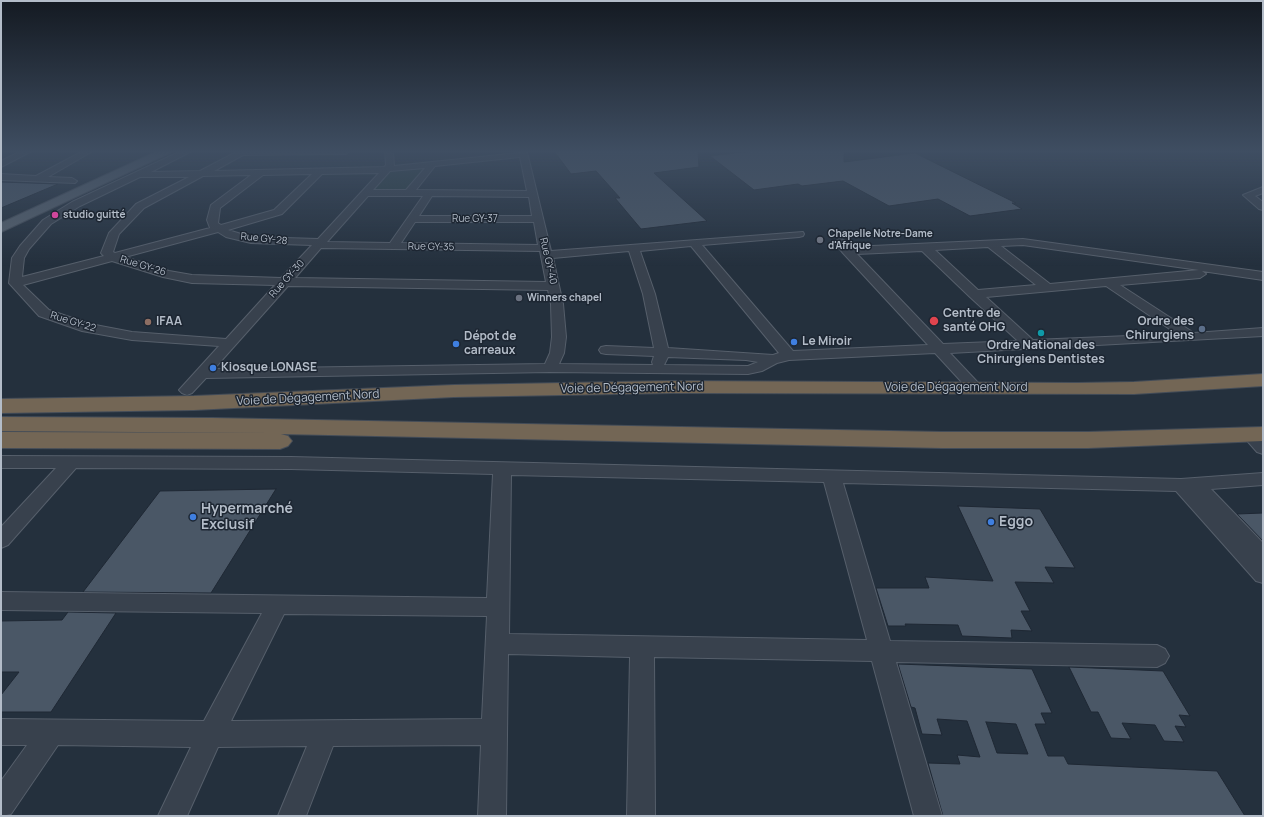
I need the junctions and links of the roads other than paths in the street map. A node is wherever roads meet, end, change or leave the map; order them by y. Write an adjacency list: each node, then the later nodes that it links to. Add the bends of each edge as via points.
1 (53, 189): 11 (main road)
2 (85, 189): 19 (main road)
3 (106, 189): 34 (street, via 47,222 18,258)
4 (172, 189): 29 (street, Rue GY-26, via 140,206 114,233 107,253)
5 (239, 189): 20 (street, via 216,207 212,220)
6 (301, 189): 20 (street, via 278,212)
7 (368, 189): 12 (street, Rue GY-30)
8 (413, 189): 13 (street)
9 (532, 189): 15 (street, Rue GY-40)
10 (1263, 190): 16 (street, via 1248,196)
11 (44, 193)
12 (365, 193): 13 (street); 23 (street, Rue GY-30)
13 (409, 194): 14 (street)
14 (429, 194): 15 (street); 17 (street)
15 (533, 194): 18 (street, Rue GY-40)
16 (1263, 207)
17 (412, 219): 18 (street, Rue GY-37); 25 (street)
18 (538, 219): 28 (street, Rue GY-40)
19 (1, 228)
20 (218, 229): 23 (street, Rue GY-28, via 251,240); 29 (street)
21 (799, 234): 22 (street, Rue GY-35)
22 (694, 243): 26 (street, Rue GY-35); 45 (street)
23 (319, 244): 25 (street, Rue GY-35); 32 (street, Rue GY-30)
24 (992, 245): 27 (street); 30 (street, via 1023,242); 36 (street)
25 (393, 246): 28 (street, Rue GY-35)
26 (634, 248): 28 (street, Rue GY-35); 44 (street, via 649,294)
27 (926, 248): 37 (street); 43 (street, via 844,246)
28 (545, 252): 35 (street, Rue GY-40)
29 (115, 258): 32 (street, Rue GY-26, via 192,279); 34 (street)
30 (1228, 271): 31 (street); 33 (street)
31 (1263, 276)
32 (284, 282): 35 (street, Rue GY-26); 40 (street, Rue GY-30)
33 (1108, 282): 36 (street); 39 (street)
34 (15, 283): 40 (street, Rue GY-22, via 44,313 87,328 132,336)
35 (553, 286): 47 (street, Rue GY-40, via 559,337 557,353)
36 (1047, 287): 37 (street)
37 (974, 294): 41 (street)
38 (1263, 332): 39 (street)
39 (1190, 337): 41 (street)
40 (229, 343): 49 (street, Rue GY-30)
41 (1030, 345): 43 (street)
42 (606, 350): 44 (street)
43 (939, 350): 45 (street); 52 (street)
44 (662, 353): 46 (street); 48 (street)
45 (789, 356): 46 (street)
46 (773, 359): 48 (street, via 748,370)
47 (550, 368): 48 (street); 49 (street)
48 (658, 368)
49 (201, 374): 53 (street, Rue GY-30)
50 (1263, 380): 52 (highway, Voie de Dégagement Nord, via 1134,388)
51 (672, 387): 52 (highway, Voie de Dégagement Nord); 53 (highway, via 487,382 347,383); 55 (highway, Voie de Dégagement Nord, via 454,391 155,405)
52 (975, 388)
53 (187, 390): 54 (highway)
54 (1, 392)
55 (1, 406)
56 (1, 424): 57 (highway, Voie de Dégagement Nord, via 312,427)
57 (605, 434): 58 (highway, Voie de Dégagement Nord, via 1034,440); 59 (highway, via 525,438 223,442)
58 (1259, 439)
59 (1, 440)
60 (1, 462): 61 (street)
61 (71, 463): 62 (street, via 291,463); 66 (street)
62 (502, 469): 63 (street); 71 (street)
63 (832, 477): 65 (street); 74 (street)
64 (1263, 478): 65 (street)
65 (1188, 485): 67 (street); 68 (street)
66 (1, 540)
67 (1262, 553)
68 (1263, 576)
69 (1, 601): 70 (street)
70 (278, 604): 71 (street); 80 (street)
71 (498, 607): 72 (street)
72 (497, 644): 73 (street); 78 (street)
73 (642, 647): 74 (street); 85 (street)
74 (882, 651): 75 (street); 86 (street)
75 (1157, 656)
76 (1, 732): 77 (street)
77 (52, 732): 80 (street); 81 (street)
78 (494, 732): 79 (street); 84 (street)
79 (325, 733): 80 (street); 83 (street)
80 (212, 734): 82 (street)
81 (1, 804)
82 (172, 816)
83 (292, 816)
84 (492, 816)
85 (641, 816)
86 (928, 816)

